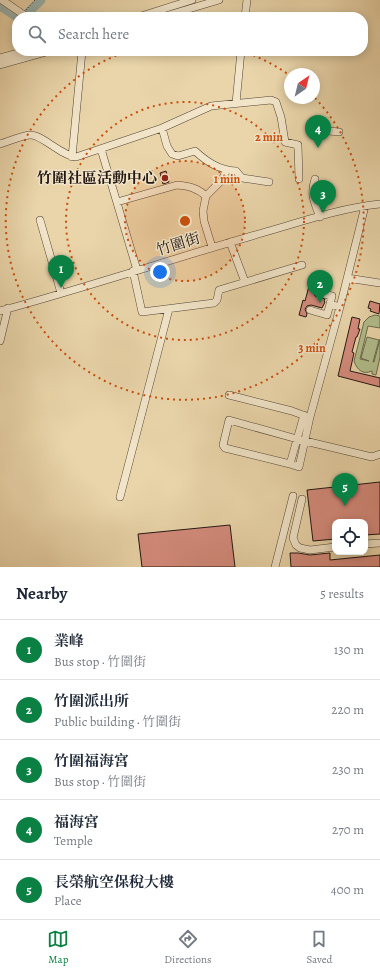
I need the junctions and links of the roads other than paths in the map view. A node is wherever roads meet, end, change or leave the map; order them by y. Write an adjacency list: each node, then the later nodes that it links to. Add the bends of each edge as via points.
1 (2, 0): 5 (street)
2 (192, 0): 6 (street)
3 (219, 0): 7 (street)
4 (247, 0): 8 (street)
5 (20, 12)
6 (154, 12)
7 (179, 12)
8 (246, 12)
9 (12, 55): 13 (street)
10 (32, 56): 14 (street)
11 (82, 56): 21 (street)
12 (241, 56): 15 (street)
13 (0, 58)
14 (0, 65)
15 (236, 103): 16 (street, via 211,106); 23 (street, via 271,100 276,102 285,142 298,144)
16 (162, 128): 20 (street); 22 (street, via 172,154 178,156 195,151 206,161)
17 (320, 130): 18 (street)
18 (339, 132)
19 (0, 144): 21 (street, via 31,135)
20 (101, 150): 21 (street); 27 (street)
21 (72, 157)
22 (226, 171): 25 (street, via 236,171 242,178); 26 (street, via 222,180)
23 (300, 179)
24 (315, 179): 30 (street, via 312,196)
25 (270, 182)
26 (206, 196): 27 (street, via 199,190 177,185); 33 (street, via 204,221)
27 (116, 202): 35 (street)
28 (380, 204): 29 (street, 竹圍街)
29 (365, 206): 30 (street, 竹圍街); 36 (street)
30 (320, 217): 32 (street, 竹圍街)
31 (40, 220): 40 (street)
32 (230, 242): 33 (street, 竹圍街); 37 (street)
33 (212, 247): 35 (street, 竹圍街)
34 (302, 265): 37 (street)
35 (135, 271): 40 (street, 竹圍街); 44 (street, via 142,312)
36 (347, 278): 38 (street); 42 (street)
37 (245, 282): 44 (street, via 219,290 214,303)
38 (380, 283)
39 (319, 292): 41 (street, via 332,296)
40 (61, 293): 43 (street, 竹圍街)
41 (330, 304): 42 (street); 45 (street, via 327,315)
42 (340, 307): 49 (street)
43 (8, 308): 46 (street, 竹圍街); 47 (street)
44 (169, 309): 55 (street)
45 (310, 310)
46 (0, 311)
47 (0, 341)
48 (229, 395): 49 (street)
49 (307, 416): 50 (street); 51 (street)
50 (297, 439): 51 (street); 53 (street); 53 (street, via 229,420 223,444 225,448)
51 (305, 441): 52 (street, via 372,457); 53 (street, via 299,467)
52 (380, 454)
53 (290, 464)
54 (293, 496): 60 (street)
55 (120, 497)
56 (302, 499): 59 (street, via 293,538 296,545 310,550)
57 (380, 543): 58 (street)
58 (368, 544)
59 (332, 547)
60 (275, 567)

